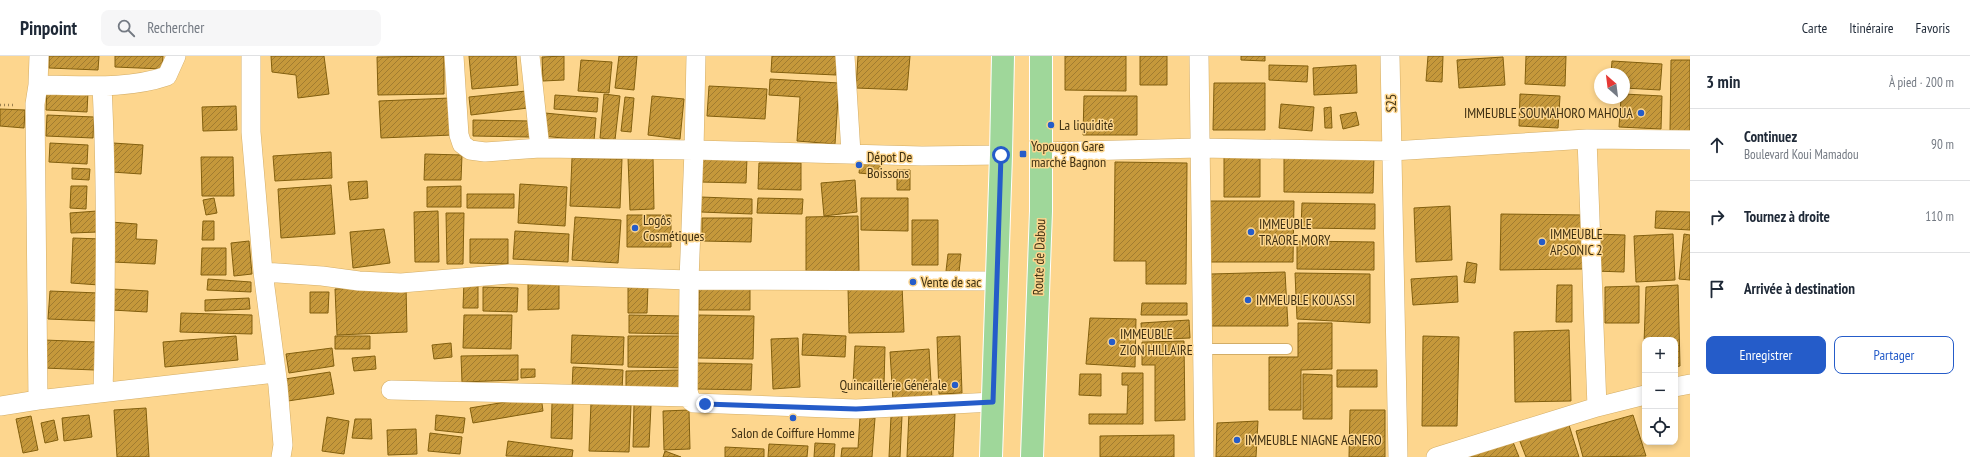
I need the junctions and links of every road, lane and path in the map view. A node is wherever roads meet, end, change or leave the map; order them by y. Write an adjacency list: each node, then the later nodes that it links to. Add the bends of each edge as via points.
1 (40, 56): 12 (street)
2 (176, 56): 13 (street, via 168,76 153,81)
3 (251, 56): 23 (street, via 251,132)
4 (454, 56): 16 (street, via 458,130 462,144 470,150 484,152)
5 (530, 56): 16 (street)
6 (696, 56): 18 (street)
7 (845, 56): 21 (street)
8 (1003, 56): 22 (main road)
9 (1041, 56): 20 (main road, Route de Dabou)
10 (1199, 56): 17 (street)
11 (1390, 56): 19 (street, S25)
12 (38, 85): 13 (street); 35 (street, via 35,104)
13 (102, 86): 32 (street, via 107,266)
14 (1587, 139): 15 (street); 19 (street); 38 (street)
15 (1690, 140)
16 (540, 148): 18 (street)
17 (1199, 148): 19 (street); 20 (street); 26 (street)
18 (694, 150): 21 (street); 24 (street)
19 (1392, 151): 43 (street, S25)
20 (1040, 152): 41 (main road, Route de Dabou, via 1041,211)
21 (851, 153): 22 (street, via 922,156)
22 (1001, 155): 25 (main road)
23 (263, 272): 24 (street, via 401,283 509,274); 28 (street)
24 (689, 280): 25 (street); 34 (street)
25 (996, 281): 36 (main road)
26 (1202, 349): 27 (lane); 42 (street)
27 (1287, 349)
28 (276, 373): 32 (street); 39 (street, via 283,445)
29 (1690, 384): 30 (street)
30 (1678, 386)
31 (391, 390): 34 (street)
32 (103, 392): 35 (street)
33 (1642, 396): 38 (street)
34 (690, 397): 36 (street, via 694,403 856,409)
35 (38, 400): 37 (street)
36 (993, 402): 40 (main road)
37 (0, 406)
38 (1597, 407): 44 (street)
39 (281, 457)
40 (991, 457)
41 (1032, 457)
42 (1204, 457)
43 (1398, 457)
44 (1436, 457)

